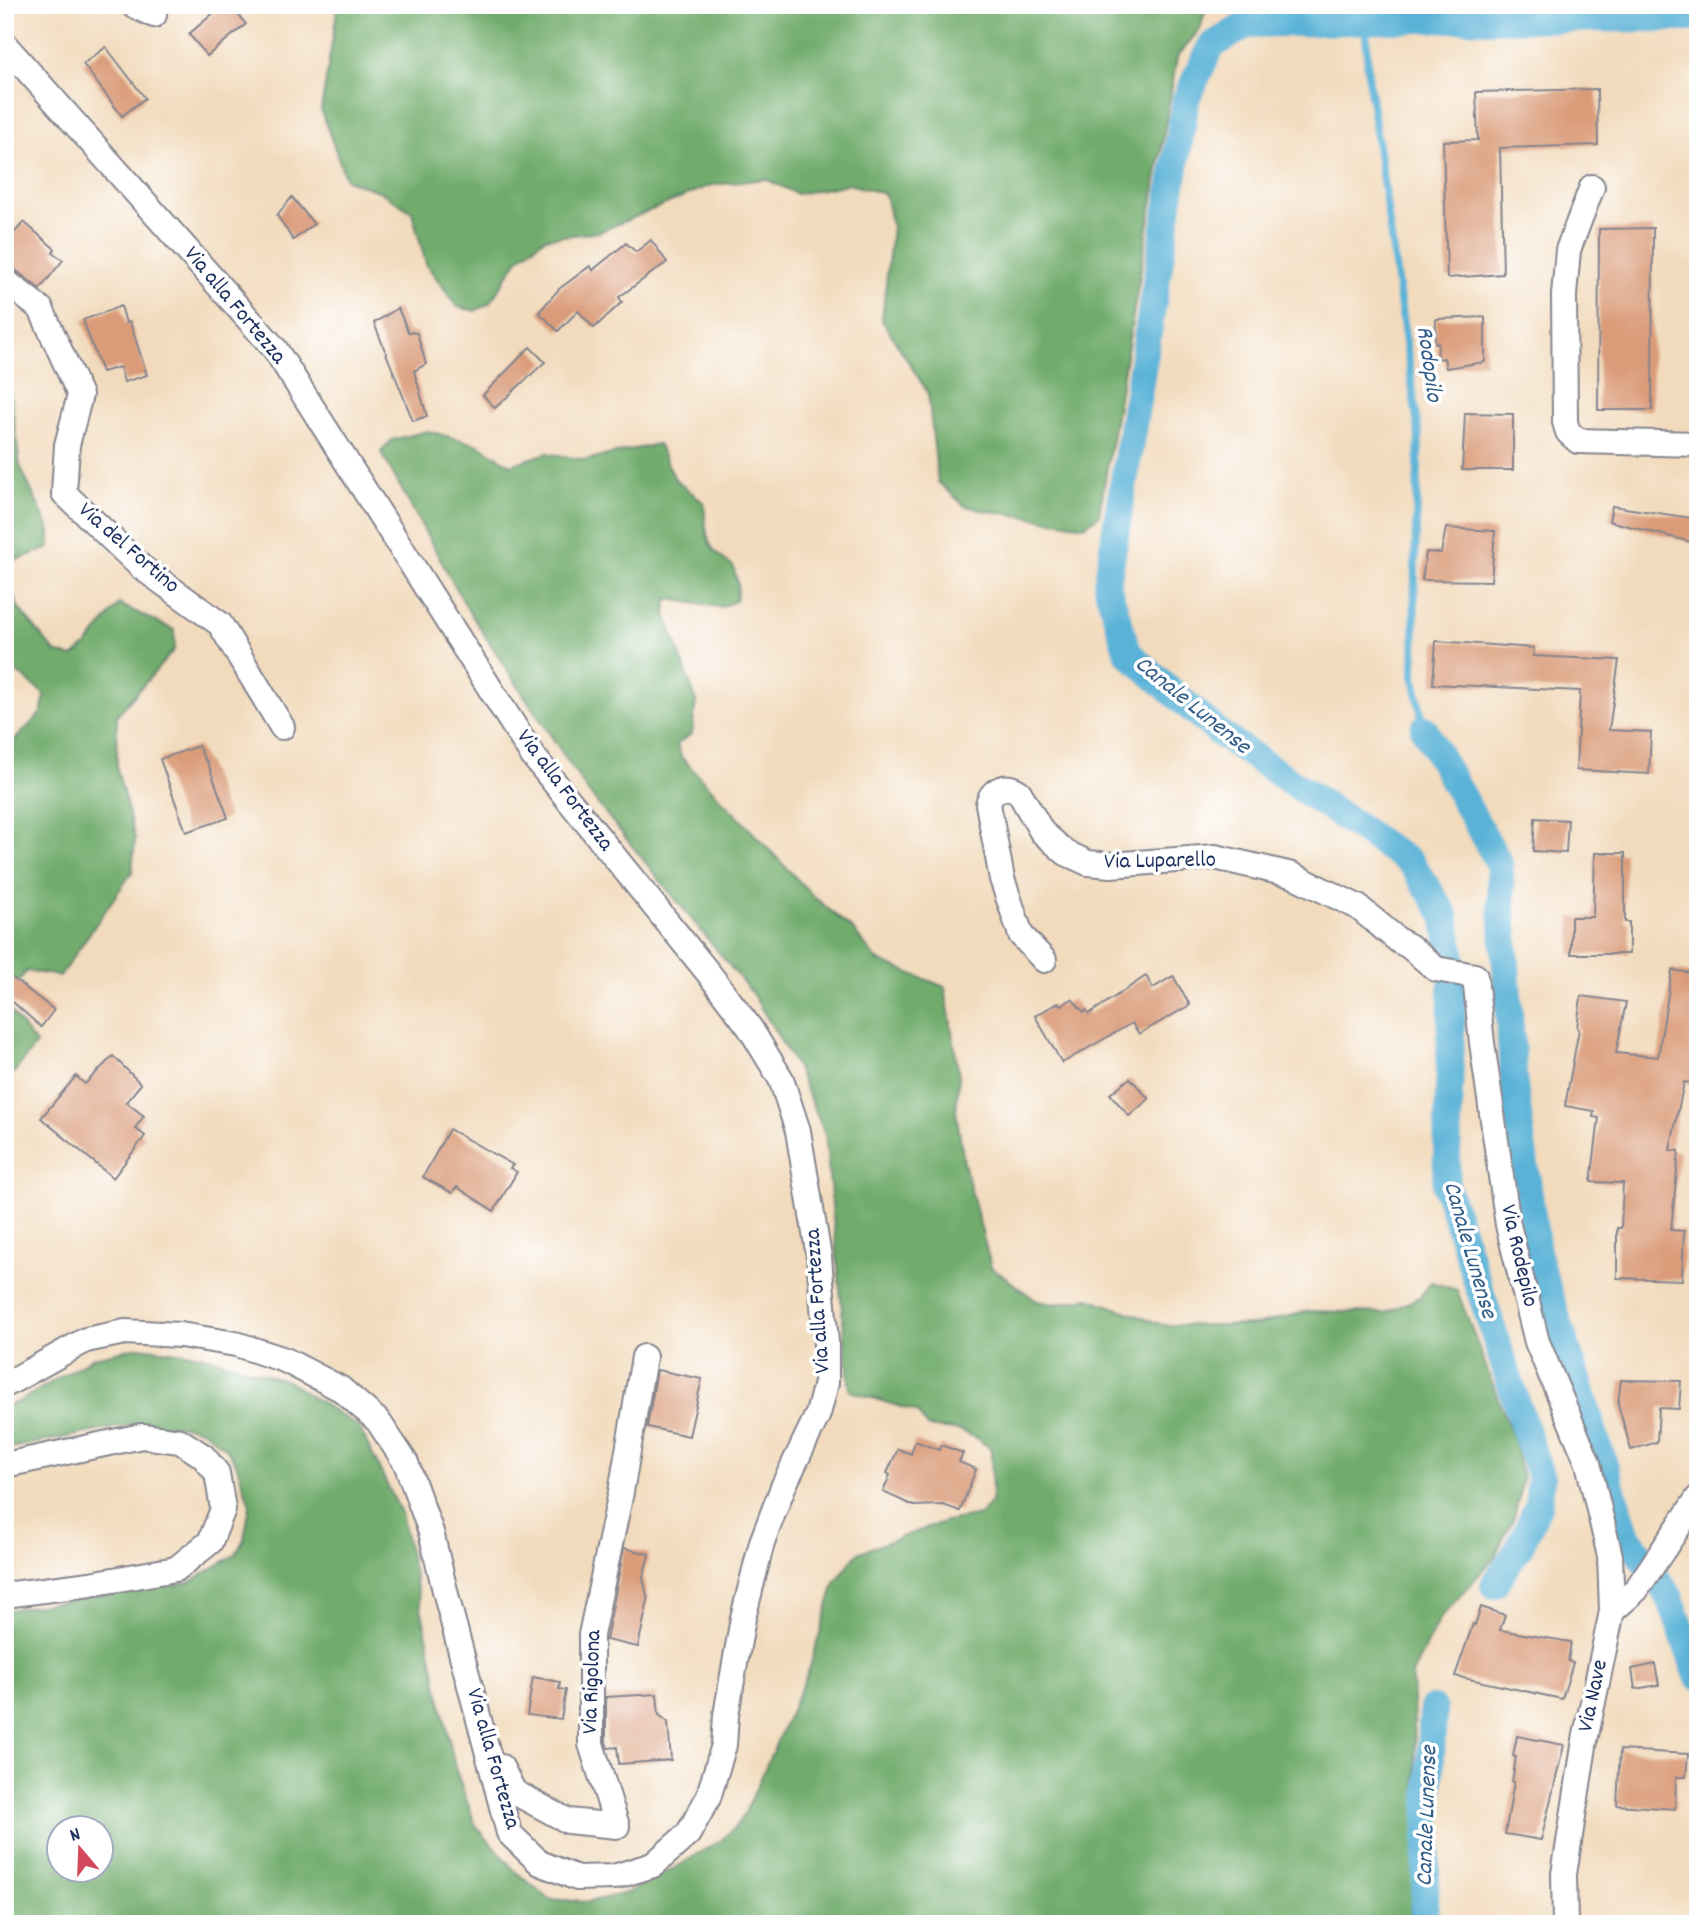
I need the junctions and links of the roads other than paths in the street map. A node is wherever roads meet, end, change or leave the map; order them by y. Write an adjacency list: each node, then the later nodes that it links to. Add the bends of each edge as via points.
1 (5, 45): 14 (street, Via alla Fortezza, via 275,349 533,757 750,1028 780,1079 799,1131 819,1257 826,1383 818,1414 762,1542 743,1618 724,1745 708,1798 688,1834 653,1865 614,1877 576,1878 540,1863 509,1833)
2 (1592, 187): 4 (street, via 1569,250 1566,272 1564,422 1568,432 1578,441)
3 (5, 281): 5 (street, Via del Fortino, via 41,309 80,395 67,445 64,493 141,567 220,624)
4 (1698, 444)
5 (282, 727)
6 (1399, 941): 7 (street, Via Luparello, via 1358,907 1292,875 1215,857 1088,863 1066,853 1042,832 1019,792 1000,788 988,804 1002,879 1021,935); 13 (street, Via Rodepilo, via 1448,971 1475,976 1508,1225 1537,1342 1588,1463 1610,1556)
7 (1044, 960)
8 (644, 1357): 14 (street, Via Rigolona, via 591,1635 591,1744 617,1826 568,1821 514,1792)
9 (5, 1385): 14 (street, Via alla Fortezza, via 86,1340 125,1332 236,1344 285,1360 341,1389 378,1421 406,1464 432,1532)
10 (5, 1465): 12 (street, via 142,1436 180,1441 203,1456 217,1473 223,1509 210,1542 176,1569)
11 (1694, 1511): 13 (street, via 1636,1590)
12 (5, 1595)
13 (1612, 1611): 15 (street, Via Nave, via 1564,1874)
14 (482, 1729)
15 (1565, 1924)

